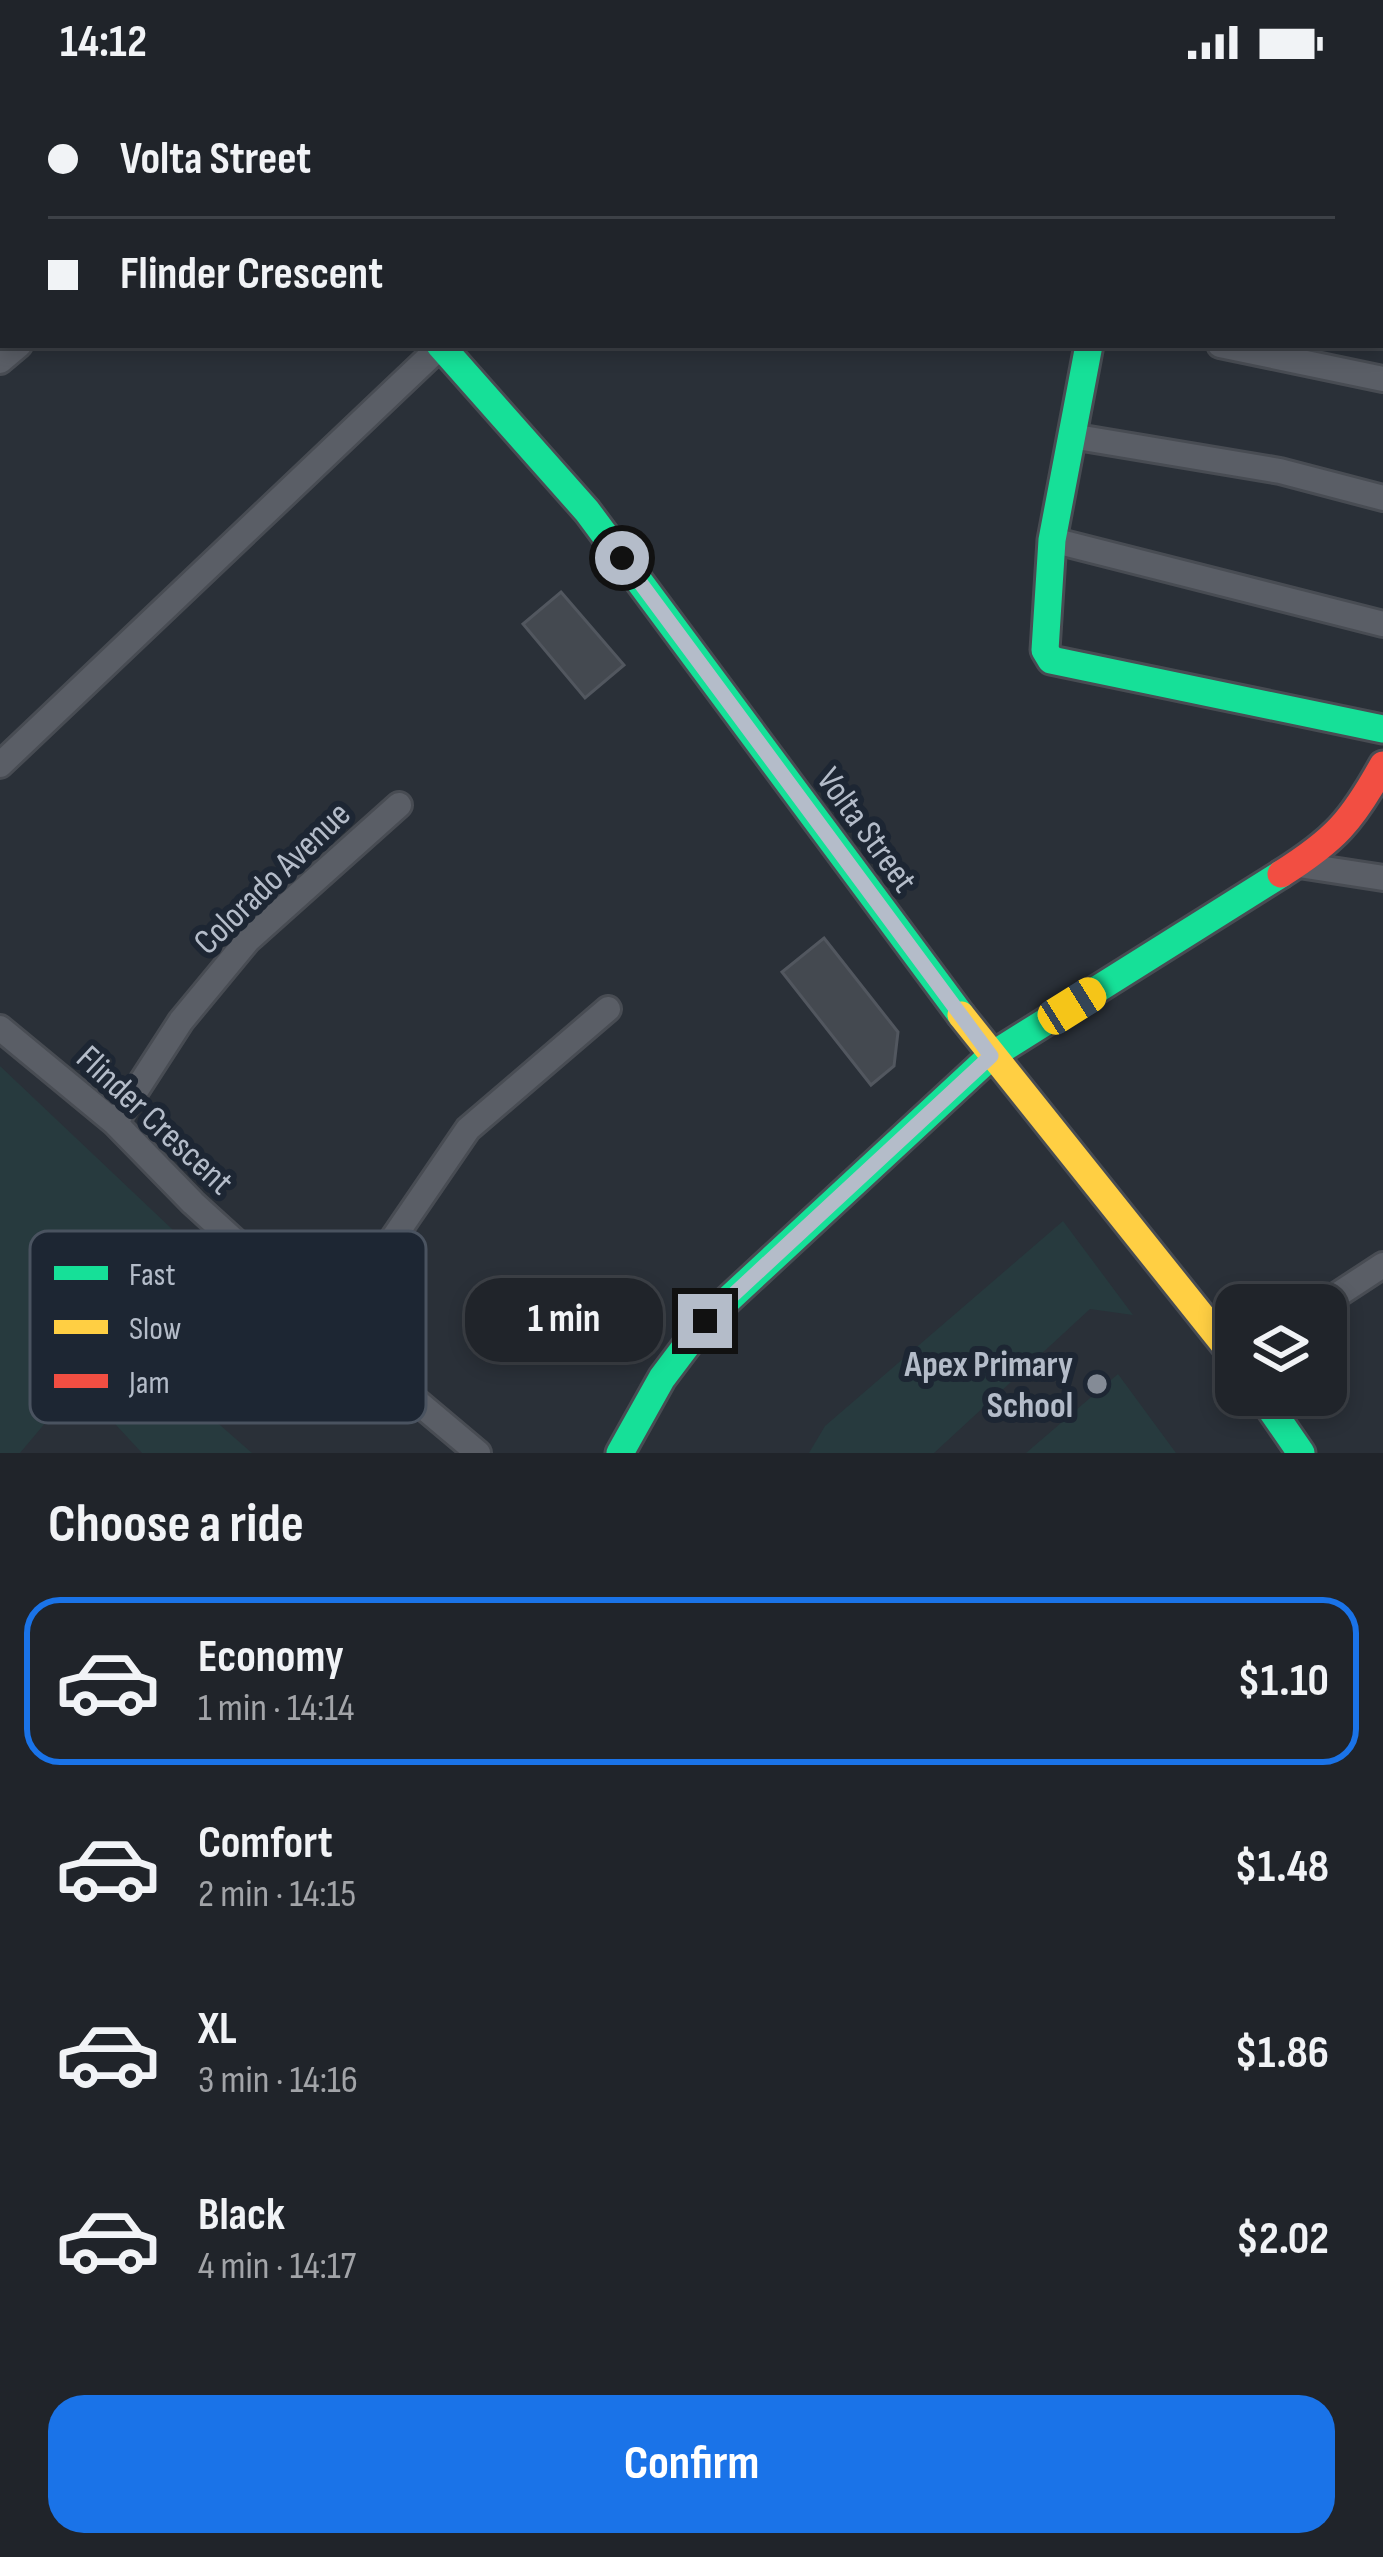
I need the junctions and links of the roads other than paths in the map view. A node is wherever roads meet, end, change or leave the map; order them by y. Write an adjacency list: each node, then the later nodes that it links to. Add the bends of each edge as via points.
1 (439, 348): 11 (street)
2 (443, 348): 18 (street, Volta Street, via 587,511)
3 (1088, 348): 6 (street)
4 (1234, 348): 5 (street)
5 (1383, 379)
6 (1071, 436): 7 (street, via 1280,471); 8 (street)
7 (1383, 498)
8 (1052, 540): 9 (street); 10 (street, via 1045,650 1051,660)
9 (1383, 625)
10 (1383, 729)
11 (0, 765)
12 (1383, 765): 14 (street, via 1354,818)
13 (399, 805): 19 (street, Colorado Avenue, via 248,940)
14 (1299, 865): 15 (street); 18 (street)
15 (1383, 878)
16 (608, 1009): 21 (street, via 468,1129)
17 (0, 1028): 19 (street, Flinder Crescent)
18 (991, 1056): 24 (street, Volta Street); 28 (street, via 705,1321)
19 (115, 1123): 20 (street, Flinder Crescent)
20 (224, 1231)
21 (398, 1231)
22 (1383, 1265): 23 (street)
23 (1347, 1289)
24 (1215, 1333)
25 (426, 1409): 27 (street, Flinder Crescent)
26 (1275, 1416): 29 (street)
27 (478, 1453)
28 (620, 1453)
29 (1301, 1453)

